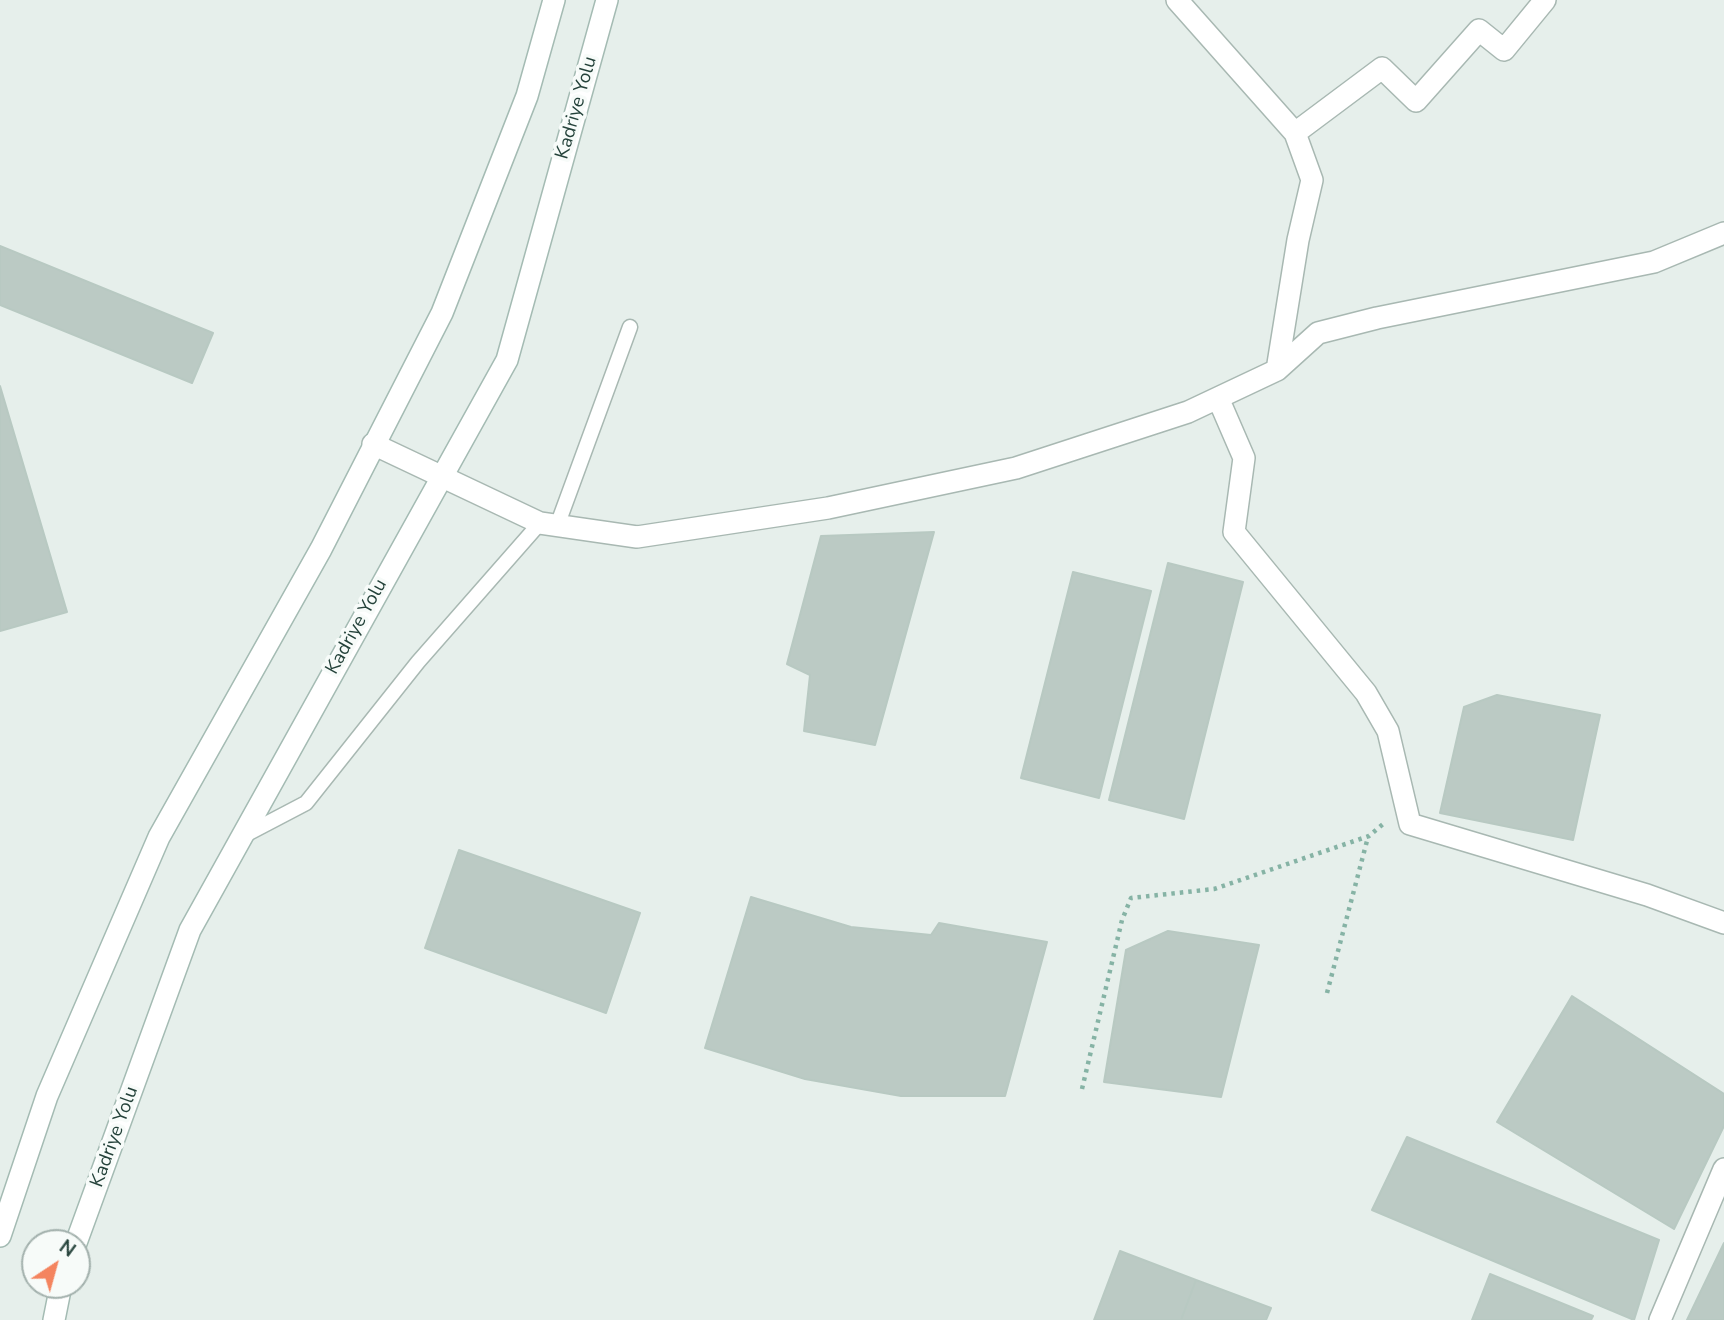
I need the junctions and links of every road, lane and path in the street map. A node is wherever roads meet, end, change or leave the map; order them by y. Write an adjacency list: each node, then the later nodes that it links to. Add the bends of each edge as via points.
1 (554, 0): 10 (street, via 527,96 442,313)
2 (607, 0): 11 (street, Kadriye Yolu, via 507,360)
3 (1177, 0): 5 (street)
4 (1545, 0): 5 (street, via 1504,50 1479,30 1416,101 1382,68)
5 (1296, 133): 8 (street, via 1312,180)
6 (1724, 233): 8 (street, via 1654,262 1318,333)
7 (630, 327): 12 (lane)
8 (1277, 370): 9 (street)
9 (1218, 398): 12 (street, via 1016,468 828,508 637,537); 13 (street, via 1244,458 1234,532 1366,693 1388,731)
10 (373, 444): 11 (street); 21 (street, via 321,549 159,837 47,1096)
11 (439, 478): 12 (street); 15 (street, Kadriye Yolu)
12 (549, 524): 15 (lane, via 418,662 306,803)
13 (1406, 806): 14 (path); 16 (street, via 1410,824 1647,895)
14 (1369, 836): 17 (path); 18 (path, via 1214,889 1131,898)
15 (240, 838): 20 (street, Kadriye Yolu, via 190,930)
16 (1724, 923)
17 (1327, 993)
18 (1082, 1089)
19 (1724, 1169): 24 (street)
20 (81, 1229)
21 (0, 1236)
22 (58, 1299): 23 (street)
23 (54, 1320)
24 (1660, 1320)

